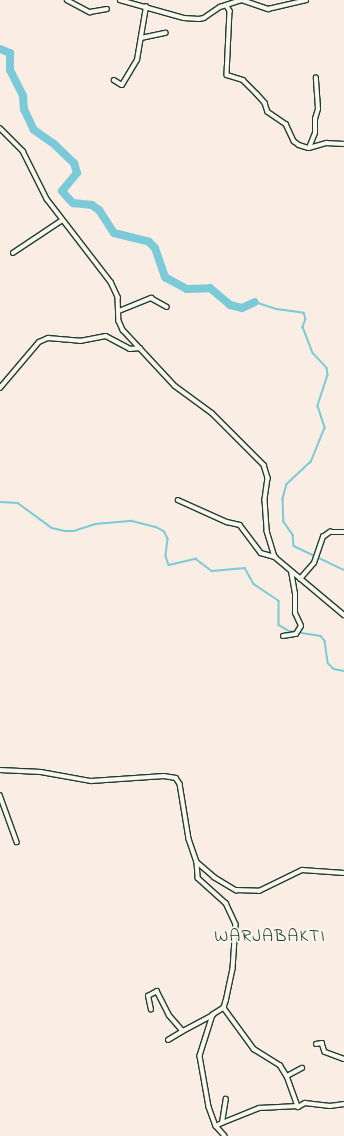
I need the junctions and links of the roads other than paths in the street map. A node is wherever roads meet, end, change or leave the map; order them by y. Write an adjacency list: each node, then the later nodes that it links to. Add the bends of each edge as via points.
1 (66, 0): 7 (street, via 90,12)
2 (120, 0): 6 (street)
3 (242, 0): 4 (street, via 268,9); 5 (street)
4 (306, 0)
5 (227, 6): 6 (street, via 199,19); 14 (street, via 230,11 226,74 245,82 264,101 268,112 286,124 294,141)
6 (146, 7): 9 (street, via 140,30)
7 (107, 9)
8 (165, 33): 9 (street)
9 (141, 38): 11 (street, via 137,60 130,73 122,85)
10 (316, 78): 14 (street, via 318,109 315,132)
11 (114, 80)
12 (0, 128): 15 (street, via 22,150)
13 (344, 144): 14 (street, via 326,143)
14 (309, 148)
15 (61, 221): 16 (street); 18 (street, via 111,282 118,297)
16 (13, 252)
17 (167, 307): 18 (street, via 151,298)
18 (119, 311): 19 (street, via 119,321 123,330)
19 (140, 348): 20 (street, via 130,348 105,336 80,341 48,338 39,342); 23 (street, via 175,386 212,413 264,465 268,478 264,500 266,531)
20 (0, 388)
21 (178, 500): 23 (street, via 227,522 240,525 261,552)
22 (344, 532): 25 (street, via 326,534 321,540 314,563)
23 (275, 557): 24 (street)
24 (291, 572): 25 (street); 27 (street, via 295,613 301,626 296,634)
25 (300, 578): 26 (street)
26 (344, 616)
27 (282, 636)
28 (0, 770): 31 (street, via 41,772 91,782 164,776 176,778 180,784 189,839)
29 (0, 795): 30 (street)
30 (17, 842)
31 (198, 862): 32 (street, via 214,877 236,890 248,892 264,889 302,870); 33 (street, via 198,878 226,903 236,924 234,969)
32 (344, 873)
33 (224, 1008): 35 (street); 41 (street, via 254,1049 280,1065)
34 (151, 1010): 36 (street, via 148,996 157,991 169,1015)
35 (213, 1015): 36 (street); 46 (street, via 200,1051 200,1060 209,1107)
36 (183, 1031): 37 (street)
37 (168, 1040)
38 (316, 1044): 39 (street, via 322,1043 325,1052)
39 (344, 1059)
40 (302, 1068): 41 (street)
41 (287, 1076): 44 (street)
42 (226, 1099): 45 (street)
43 (344, 1104): 44 (street, via 330,1106 305,1103)
44 (298, 1106): 45 (street, via 253,1109)
45 (222, 1124): 46 (street)
46 (216, 1126): 47 (street)
47 (225, 1136)

